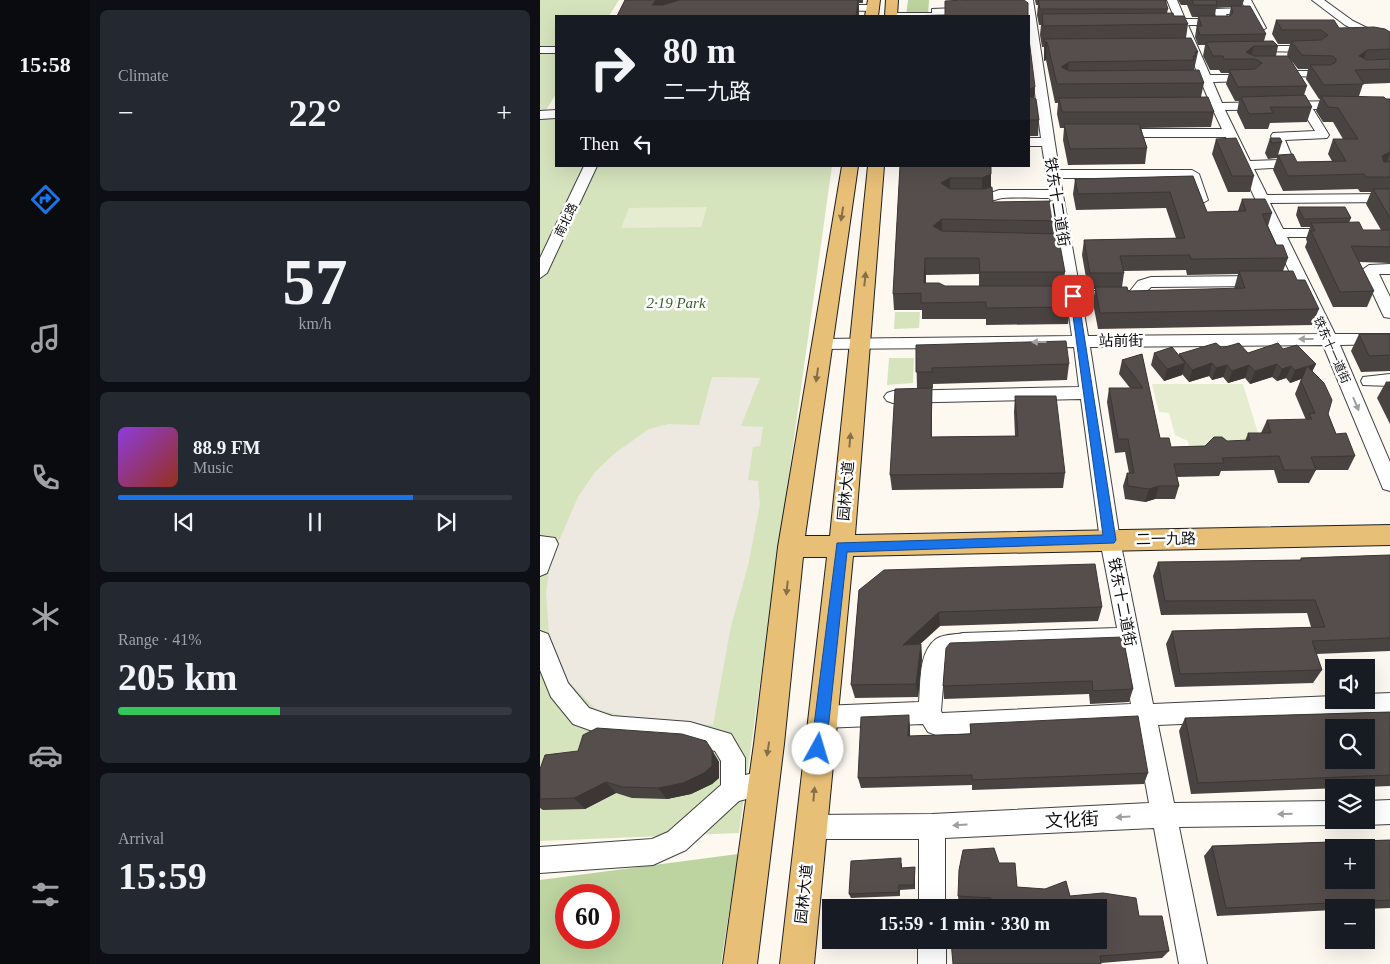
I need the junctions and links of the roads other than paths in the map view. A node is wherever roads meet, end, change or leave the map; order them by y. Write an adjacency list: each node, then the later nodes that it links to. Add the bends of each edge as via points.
1 (892, 0): 12 (main road)
2 (936, 0): 11 (street)
3 (1246, 0): 10 (street)
4 (1317, 0): 16 (street, via 1349,23)
5 (833, 5): 8 (street)
6 (979, 5): 11 (street, via 961,5 961,11)
7 (1171, 6): 14 (street, 铁东十一道街)
8 (873, 8)
9 (1030, 8): 15 (street, 铁东十二道街)
10 (1252, 11): 14 (street, via 1219,11 1224,22); 19 (street)
11 (936, 14): 13 (street)
12 (891, 15)
13 (914, 15)
14 (1180, 27): 26 (street, 铁东十一道街)
15 (1034, 30): 22 (street, 铁东十二道街)
16 (1390, 43)
17 (1317, 48): 19 (street)
18 (1246, 49): 19 (street)
19 (1273, 49): 23 (street)
20 (540, 50): 21 (street)
21 (555, 50)
22 (1036, 53): 27 (street, 铁东十二道街)
23 (1288, 66): 24 (street); 29 (street)
24 (1324, 74)
25 (1251, 78): 26 (street)
26 (1202, 79): 30 (street, 铁东十一道街)
27 (1034, 84): 32 (street, 铁东十二道街)
28 (1390, 104): 29 (street)
29 (1310, 105): 30 (street); 37 (street, via 1323,135 1277,136 1288,164)
30 (1217, 106): 31 (street); 34 (street, 铁东十一道街)
31 (1198, 107)
32 (1041, 109): 35 (street, 铁东十二道街)
33 (1108, 132): 34 (street)
34 (1230, 133): 37 (street, 铁东十一道街)
35 (1049, 136): 36 (street); 41 (street, 铁东十二道街)
36 (1030, 142)
37 (1247, 165): 44 (street, 铁东十一道街)
38 (591, 167): 52 (street, 南北路)
39 (850, 167): 62 (main road, one-way to 62)
40 (876, 167): 61 (main road, 园林大道, one-way to 40)
41 (1053, 174): 42 (street, 铁东十二道街); 46 (street, via 1192,174)
42 (1056, 194): 45 (street, via 998,194 984,200); 50 (street, 铁东十二道街)
43 (1390, 198): 44 (street)
44 (1262, 199): 48 (street, 铁东十一道街)
45 (958, 200)
46 (1207, 216)
47 (1350, 232): 48 (street)
48 (1278, 234): 53 (street, 铁东十一道街)
49 (1046, 245): 50 (street)
50 (1065, 245): 55 (street, 铁东十二道街)
51 (1390, 270): 57 (street, via 1369,270)
52 (540, 273)
53 (1300, 280): 55 (street, via 1151,282 1143,284 1134,296); 58 (street, 铁东十一道街)
54 (1053, 283): 55 (street)
55 (1072, 290): 56 (street); 60 (street, 铁东十二道街)
56 (1044, 296)
57 (1390, 312)
58 (1328, 339): 59 (street, 站前街); 60 (street, 站前街, one-way to 60); 67 (street, 铁东十一道街, one-way to 67)
59 (1390, 339)
60 (1080, 341): 61 (street, 站前街, one-way to 61); 65 (street, 铁东十二道街)
61 (859, 343): 62 (street, 站前街); 72 (main road, 园林大道, one-way to 61)
62 (821, 344): 71 (main road, one-way to 71)
63 (1390, 380): 64 (street)
64 (1369, 381)
65 (1088, 393): 66 (street); 69 (street, 铁东十二道街)
66 (893, 397)
67 (1390, 484)
68 (1390, 535): 69 (main road, 二一九路)
69 (1110, 540): 72 (main road, 二一九路); 74 (street, 铁东十二道街)
70 (540, 544): 73 (street, via 548,544)
71 (791, 547): 72 (main road, 二一九路); 80 (main road, one-way to 80)
72 (841, 547): 78 (main road, 园林大道)
73 (540, 567)
74 (1129, 637): 77 (street, via 944,646 934,658); 79 (street, 铁东十二道街)
75 (540, 641): 81 (street, via 558,690 581,716 612,727 690,733 724,742 733,758)
76 (1390, 704): 79 (street)
77 (929, 713): 78 (street); 79 (street, via 936,724)
78 (822, 716): 87 (main road, 园林大道, one-way to 78)
79 (1144, 716): 85 (street, 铁东十二道街)
80 (763, 783): 81 (street); 91 (main road)
81 (732, 790): 88 (street, via 677,841 653,852)
82 (1375, 812): 83 (street)
83 (1390, 812)
84 (1325, 813): 85 (street, 文化街, one-way to 85)
85 (1164, 815): 86 (street, 文化街, one-way to 86); 94 (street, 铁东十二道街)
86 (932, 826): 87 (street, 文化街); 89 (street)
87 (811, 827): 92 (main road, 园林大道)
88 (540, 860)
89 (932, 899)
90 (932, 949): 93 (street)
91 (740, 964)
92 (797, 964)
93 (932, 964)
94 (1193, 964)

